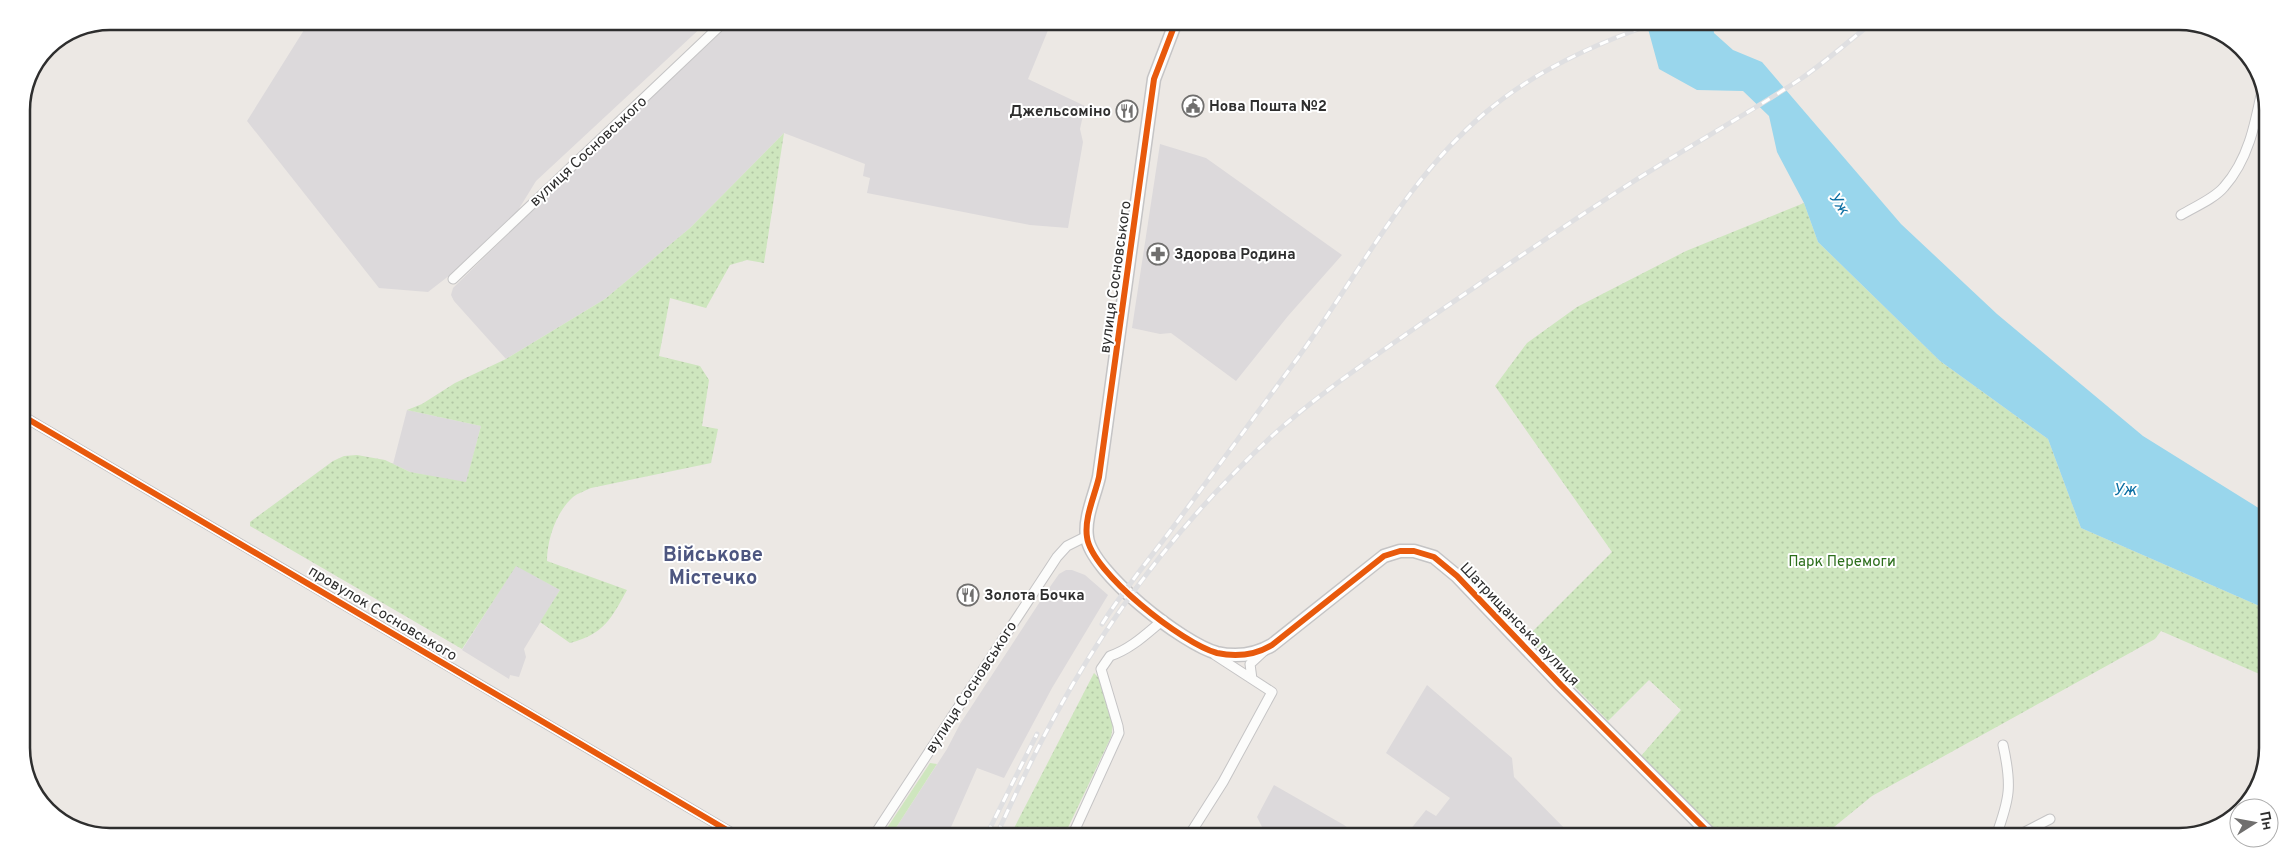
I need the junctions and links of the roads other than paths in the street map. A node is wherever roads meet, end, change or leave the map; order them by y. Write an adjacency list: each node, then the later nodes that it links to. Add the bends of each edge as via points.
1 (717, 30): 5 (street, вулиця Сосновського)
2 (1173, 30): 7 (street, вулиця Сосновського, via 1154,79 1099,477)
3 (2259, 104): 4 (street, via 2242,161 2223,189)
4 (2181, 214)
5 (453, 279)
6 (30, 420): 14 (street, провулок Сосновського)
7 (1087, 536): 8 (street, Шатрищанська вулиця, via 1093,555 1103,569 1130,596); 15 (street, вулиця Сосновського, via 1068,546 1057,557)
8 (1162, 620): 10 (street, Шатрищанська вулиця, via 1180,635); 16 (street, via 1131,647 1110,656 1101,669 1118,733)
9 (1272, 645): 10 (street, Шатрищанська вулиця, via 1241,655); 11 (street, via 1250,664); 18 (street, Шатрищанська вулиця, via 1384,556 1414,551 1434,557)
10 (1206, 649): 11 (street)
11 (1252, 679): 17 (street, via 1272,692)
12 (2003, 745): 19 (street, via 2009,773 2009,797)
13 (2050, 819): 20 (street)
14 (722, 828)
15 (878, 828)
16 (1075, 828)
17 (1194, 828)
18 (1704, 828)
19 (1999, 828)
20 (2033, 828)

